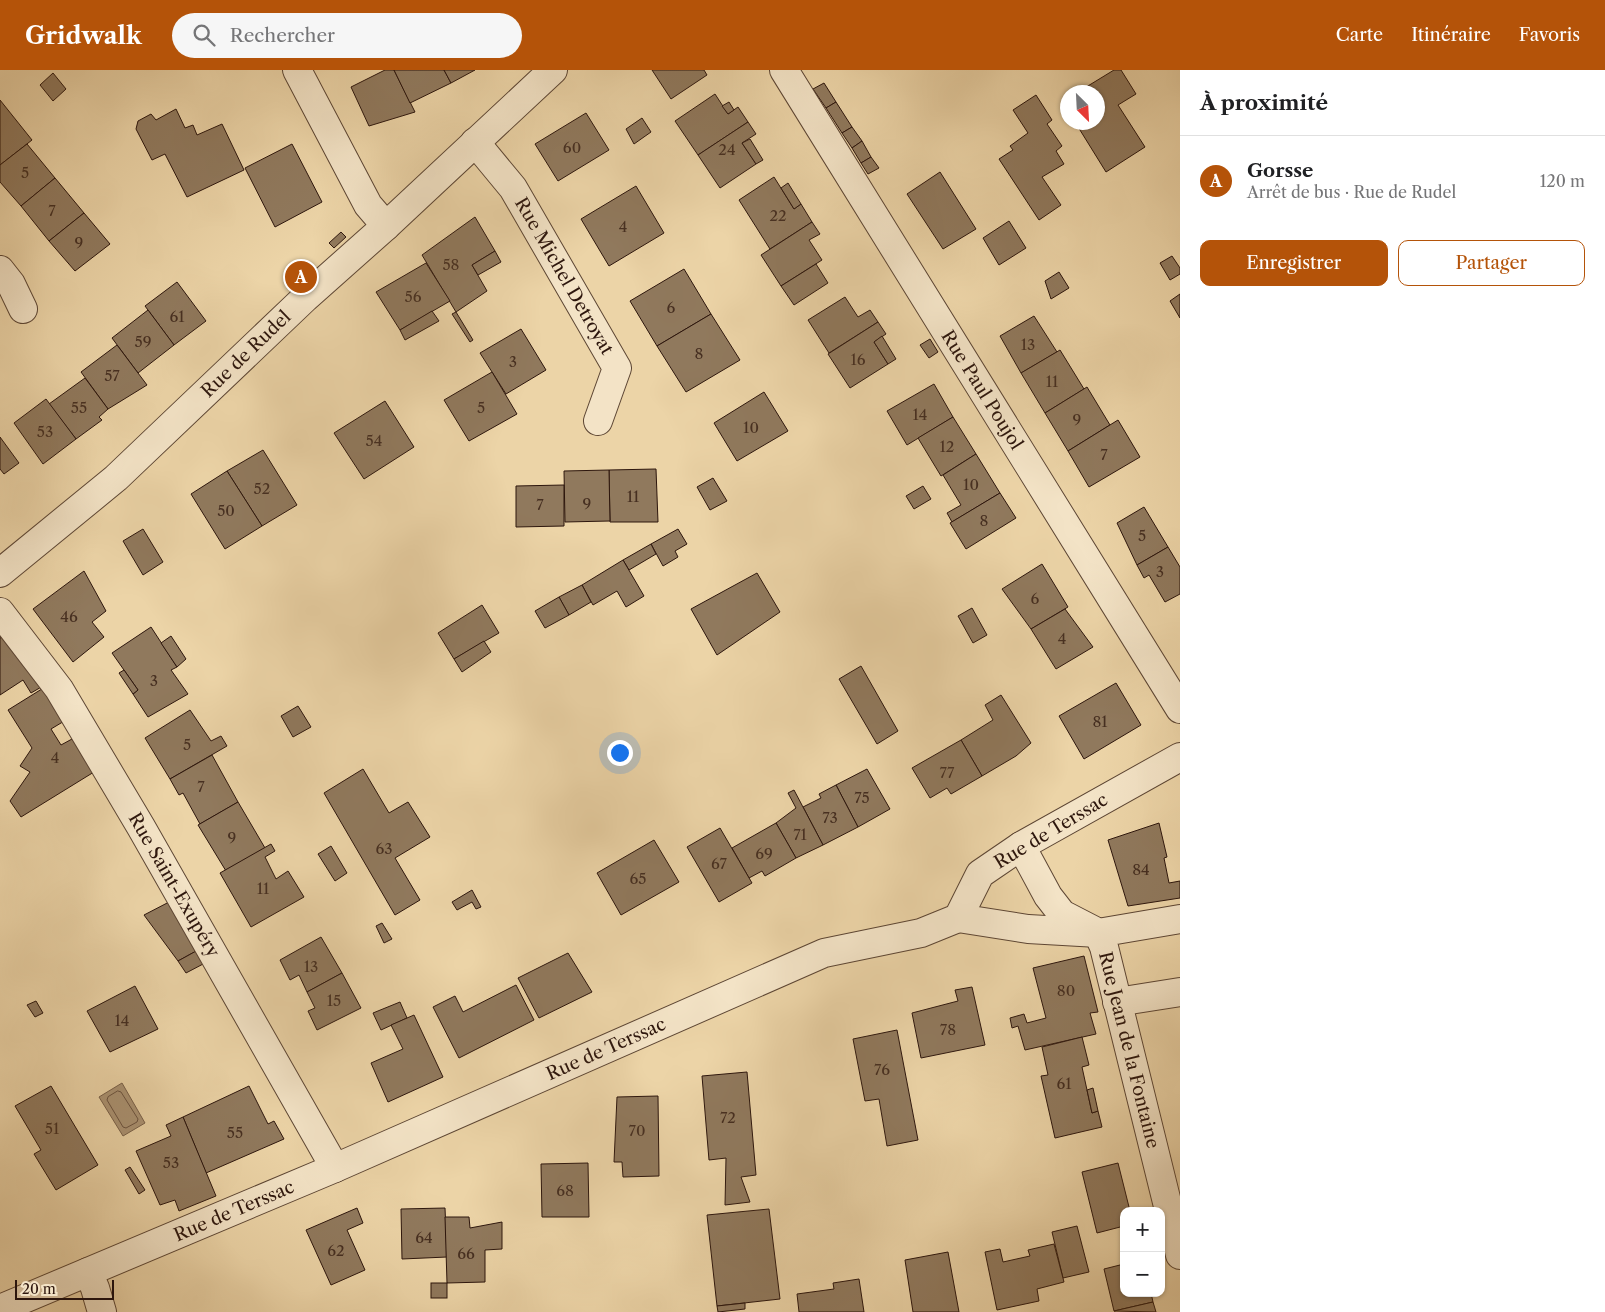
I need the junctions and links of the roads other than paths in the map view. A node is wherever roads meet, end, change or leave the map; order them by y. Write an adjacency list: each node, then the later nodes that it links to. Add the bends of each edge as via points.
1 (297, 70): 5 (street, via 368,205)
2 (553, 70): 4 (street, Rue de Rudel)
3 (784, 70): 11 (street, Rue Paul Poujol)
4 (475, 142): 5 (street, Rue de Rudel); 8 (street, Rue Michel Detroyat, via 513,188 617,368)
5 (386, 226): 9 (street, Rue de Rudel, via 116,478)
6 (0, 270): 7 (street)
7 (23, 309)
8 (598, 421)
9 (0, 573)
10 (0, 612): 19 (street, Rue Saint-Exupéry, via 59,689 142,827)
11 (1180, 709)
12 (1180, 757): 13 (street, Rue de Terssac)
13 (1021, 846): 14 (street, Rue de Terssac, via 980,874); 16 (street, Rue Jean de la Fontaine, via 1048,896 1062,914)
14 (958, 918): 16 (street, via 1028,929); 19 (street, Rue de Terssac, via 921,933 824,953)
15 (1180, 919): 16 (street)
16 (1098, 933): 18 (street, Rue Jean de la Fontaine)
17 (1180, 992): 18 (street)
18 (1116, 1002): 20 (street, Rue Jean de la Fontaine)
19 (335, 1168): 21 (street, Rue de Terssac)
20 (1180, 1255)
21 (88, 1272): 22 (street, Rue de Terssac); 23 (street)
22 (0, 1308)
23 (102, 1312)

